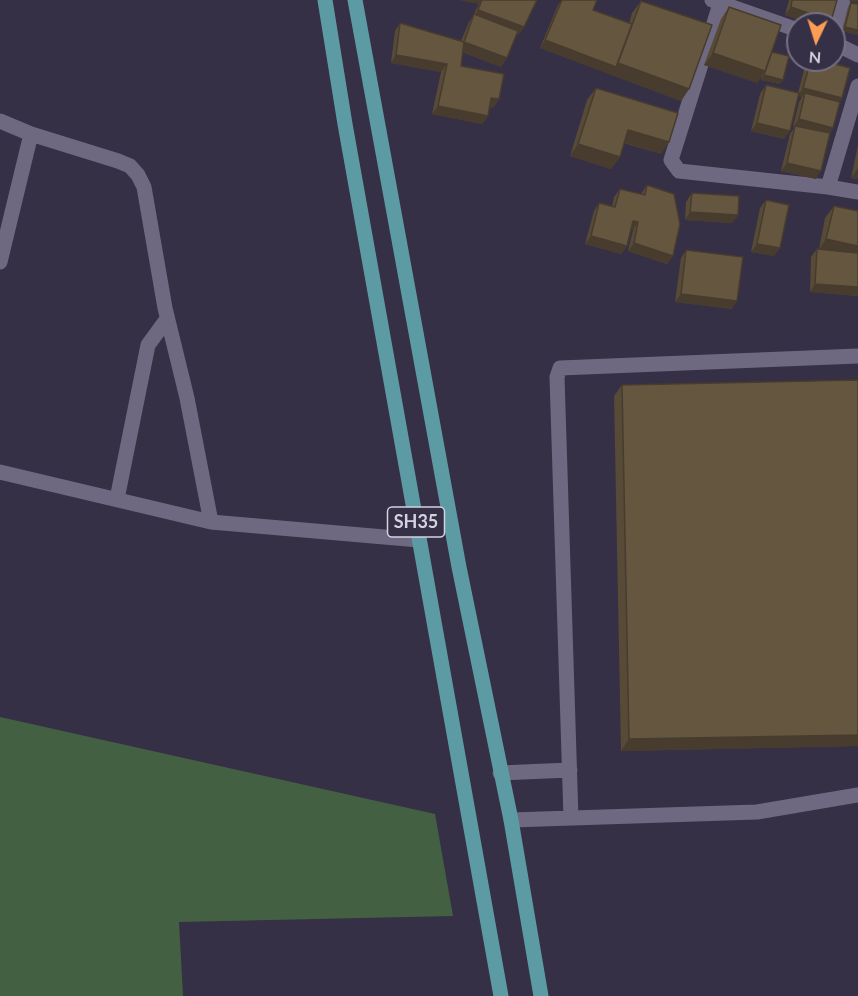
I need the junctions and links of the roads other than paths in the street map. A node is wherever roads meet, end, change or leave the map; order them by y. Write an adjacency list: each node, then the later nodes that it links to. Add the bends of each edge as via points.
1 (326, 0): 16 (main road, SH35)
2 (355, 0): 18 (main road, SH35)
3 (716, 2): 4 (street); 8 (street, via 671,160 674,167 679,171)
4 (786, 26)
5 (858, 86): 8 (street)
6 (0, 121): 7 (street)
7 (31, 134): 10 (street); 11 (street, via 118,161 135,171 144,187)
8 (828, 186): 9 (street)
9 (858, 192)
10 (0, 262)
11 (168, 319): 14 (street, via 148,345); 15 (street)
12 (858, 356): 17 (street, via 560,368 557,378)
13 (0, 472): 14 (street)
14 (117, 499): 15 (street)
15 (211, 522): 16 (street)
16 (419, 540): 22 (main road, SH35)
17 (570, 770): 18 (street); 20 (street)
18 (500, 773): 21 (main road, SH35)
19 (858, 795): 20 (street, via 757,812)
20 (571, 818): 21 (street)
21 (511, 820): 23 (main road, SH35)
22 (501, 996)
23 (541, 996)

